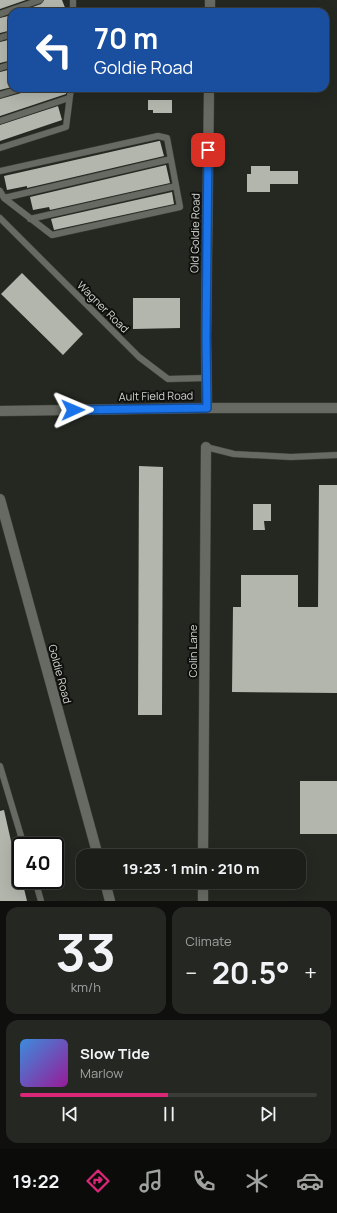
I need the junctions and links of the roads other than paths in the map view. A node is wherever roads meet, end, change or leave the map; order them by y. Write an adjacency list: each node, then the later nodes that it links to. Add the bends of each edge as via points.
1 (40, 0): 2 (lane)
2 (17, 8)
3 (10, 92): 6 (lane)
4 (70, 92): 7 (lane)
5 (209, 92): 17 (street, Old Goldie Road)
6 (0, 95)
7 (69, 98): 8 (lane); 9 (lane, via 66,127)
8 (0, 121)
9 (0, 148)
10 (171, 160): 11 (lane, via 167,138 158,136); 12 (lane); 14 (lane)
11 (0, 171)
12 (176, 186): 16 (lane); 16 (lane, via 180,207 52,236)
13 (0, 191): 14 (lane)
14 (4, 198): 16 (lane)
15 (0, 218): 17 (lane, Wagner Road, via 139,357 168,379)
16 (30, 219)
17 (206, 378): 18 (street)
18 (207, 408): 19 (street, Ault Field Road); 20 (street, Ault Field Road)
19 (337, 408)
20 (0, 411)
21 (206, 447): 22 (lane, via 234,454 291,457); 27 (street, Colin Lane)
22 (337, 455)
23 (0, 499): 26 (street, Goldie Road)
24 (0, 766): 25 (lane)
25 (21, 837)
26 (96, 849)
27 (204, 849)
28 (38, 889): 31 (lane)
29 (107, 889): 32 (street)
30 (203, 889): 33 (street)
31 (41, 901)
32 (110, 901)
33 (203, 901)

